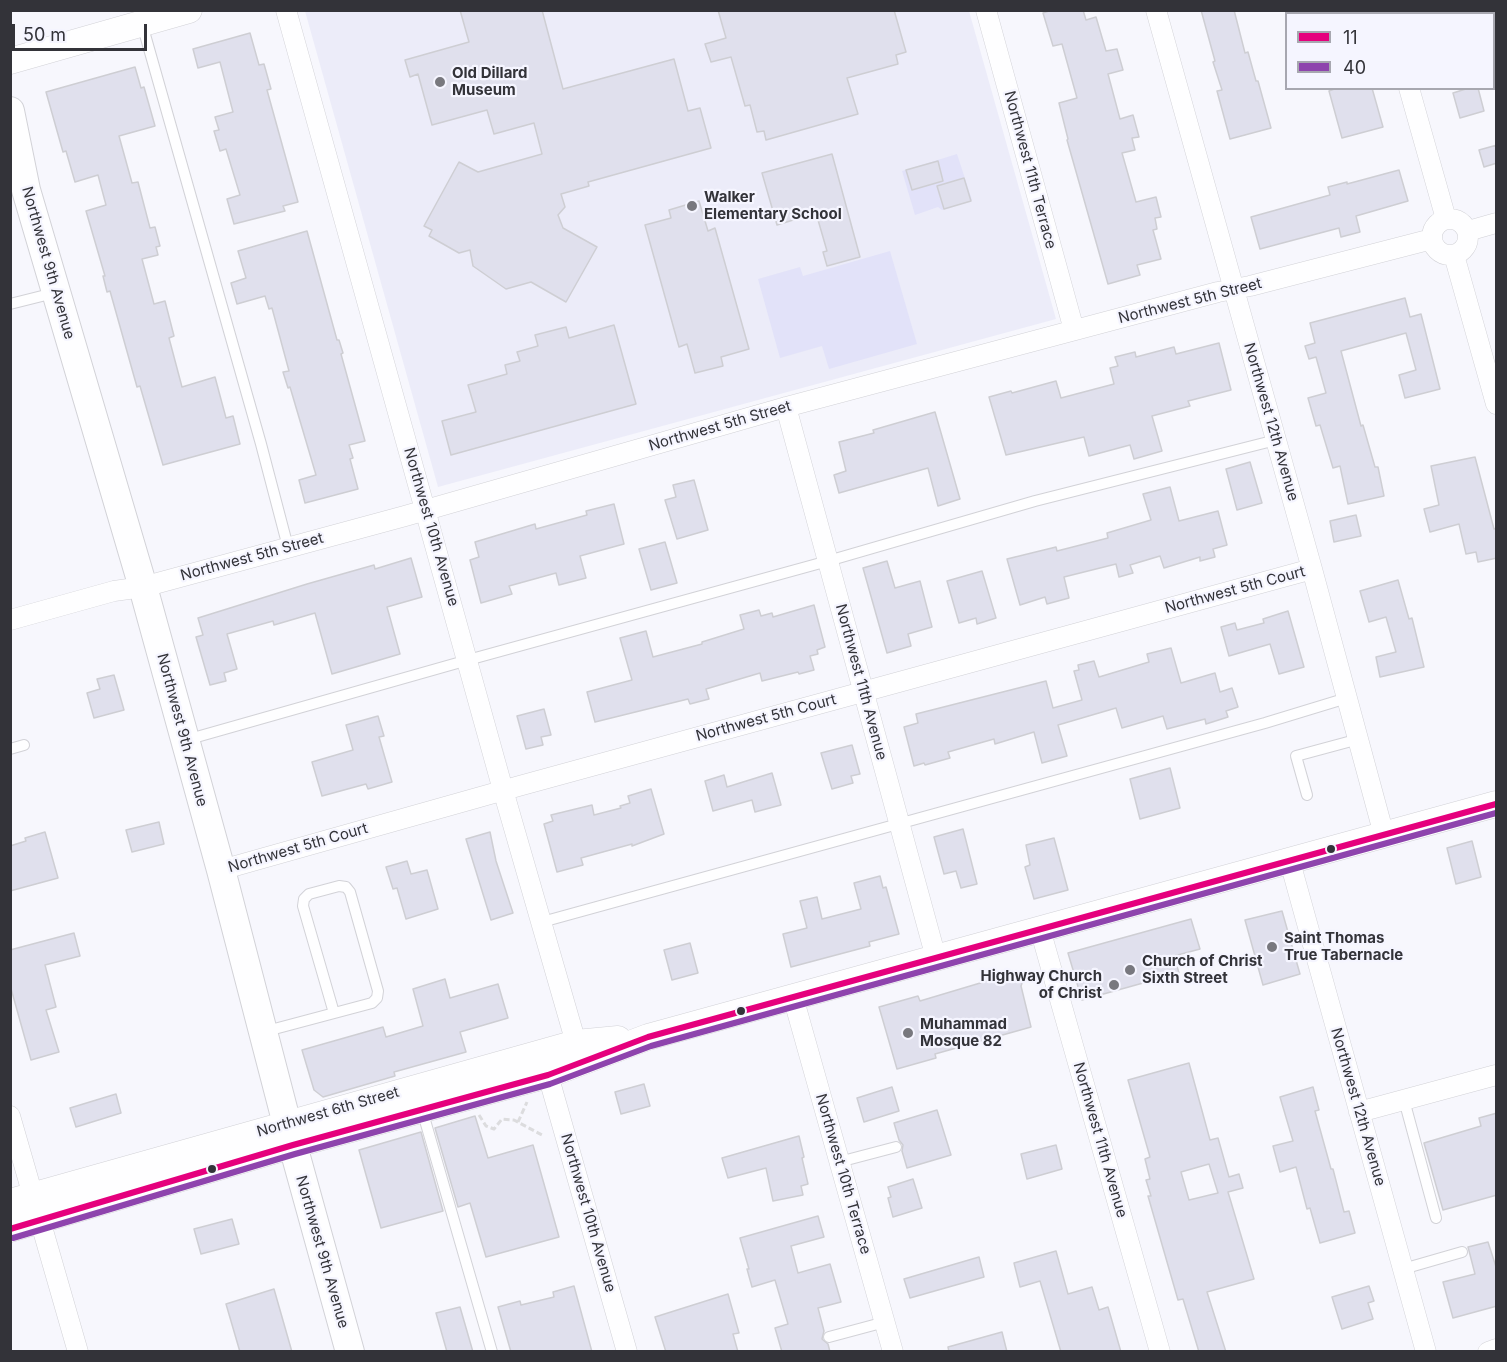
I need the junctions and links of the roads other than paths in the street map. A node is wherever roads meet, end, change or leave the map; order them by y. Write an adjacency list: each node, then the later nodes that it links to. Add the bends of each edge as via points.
1 (286, 10): 21 (street, Northwest 10th Avenue)
2 (986, 10): 17 (street, Northwest 11th Terrace)
3 (1156, 10): 14 (street, Northwest 12th Avenue)
4 (178, 12): 5 (street)
5 (142, 24): 6 (street); 22 (lane)
6 (10, 61)
7 (1410, 90): 9 (street)
8 (10, 111): 15 (main road, Northwest 9th Avenue, via 26,190)
9 (1446, 219): 11 (street, via 1456,220); 12 (street, via 1434,229)
10 (1497, 223): 11 (street)
11 (1468, 231): 13 (street, via 1465,249)
12 (1432, 239): 13 (street, via 1442,254); 14 (street, Northwest 5th Street)
13 (1454, 255): 18 (street)
14 (1233, 288): 17 (street, Northwest 5th Street); 20 (street, Northwest 12th Avenue)
15 (57, 292): 16 (lane); 25 (main road, Northwest 9th Avenue)
16 (10, 304)
17 (1074, 330): 19 (street, Northwest 5th Street)
18 (1497, 404)
19 (786, 407): 21 (street, Northwest 5th Street); 23 (street, Northwest 11th Avenue)
20 (1276, 440): 23 (lane, via 1035,501); 24 (street, Northwest 12th Avenue)
21 (426, 510): 22 (street, Northwest 5th Street); 27 (street, Northwest 10th Avenue)
22 (288, 547): 25 (street, Northwest 5th Street)
23 (828, 561): 27 (lane); 28 (street, Northwest 11th Avenue)
24 (1312, 569): 28 (street, Northwest 5th Court); 29 (street, Northwest 12th Avenue)
25 (143, 587): 26 (street, Northwest 5th Street, via 114,591); 31 (main road, Northwest 9th Avenue)
26 (10, 620)
27 (468, 660): 31 (lane); 34 (street, Northwest 10th Avenue)
28 (864, 691): 34 (street, Northwest 5th Court); 37 (street, Northwest 11th Avenue)
29 (1347, 698): 30 (street, Northwest 12th Avenue); 37 (lane)
30 (1359, 739): 35 (lane, via 1296,756); 38 (street, Northwest 12th Avenue)
31 (185, 740): 40 (main road, Northwest 9th Avenue)
32 (24, 745): 33 (lane)
33 (10, 749)
34 (503, 790): 40 (street, Northwest 5th Court); 41 (street, Northwest 10th Avenue)
35 (1307, 795)
36 (1497, 804): 38 (street, Northwest 6th Street)
37 (898, 823): 41 (lane); 43 (street, Northwest 11th Avenue)
38 (1384, 835): 39 (street, Northwest 6th Street)
39 (1290, 862): 42 (street, Northwest 6th Street); 53 (street, Northwest 12th Avenue)
40 (221, 870): 46 (main road, Northwest 9th Avenue)
41 (542, 922): 48 (street, Northwest 10th Avenue)
42 (1040, 929): 43 (street, Northwest 6th Street); 72 (street, Northwest 11th Avenue)
43 (936, 958): 44 (street, Northwest 6th Street)
44 (793, 997): 47 (street, Northwest 6th Street); 57 (street, Northwest 10th Terrace)
45 (334, 1013): 45 (lane, via 372,1003 378,991 350,892 339,886 309,894 303,906); 46 (lane)
46 (263, 1032): 55 (main road, Northwest 9th Avenue)
47 (648, 1037): 48 (street, Northwest 6th Street); 50 (street, Northwest 6th Street)
48 (576, 1043): 55 (street, Northwest 6th Street)
49 (1497, 1075): 51 (street)
50 (540, 1084): 52 (street, Northwest 6th Street); 70 (street, Northwest 10th Avenue)
51 (1404, 1100): 53 (street); 59 (lane)
52 (422, 1110): 55 (street, Northwest 6th Street); 69 (lane)
53 (1359, 1112): 63 (street, Northwest 12th Avenue)
54 (10, 1116): 58 (street)
55 (290, 1134): 58 (street, Northwest 6th Street); 60 (street, Northwest 6th Street); 68 (main road, Northwest 9th Avenue)
56 (896, 1147): 57 (lane)
57 (839, 1162): 64 (street, Northwest 10th Terrace)
58 (22, 1199): 60 (street)
59 (1436, 1218)
60 (41, 1221): 61 (street, Northwest 6th Street); 67 (street)
61 (10, 1229)
62 (1462, 1252): 63 (lane)
63 (1403, 1269): 73 (street, Northwest 12th Avenue)
64 (885, 1322): 65 (lane); 71 (street, Northwest 10th Terrace)
65 (829, 1337)
66 (1497, 1349): 74 (street)
67 (78, 1352)
68 (350, 1352)
69 (492, 1352)
70 (627, 1352)
71 (893, 1352)
72 (1160, 1352)
73 (1426, 1352)
74 (1488, 1352)

